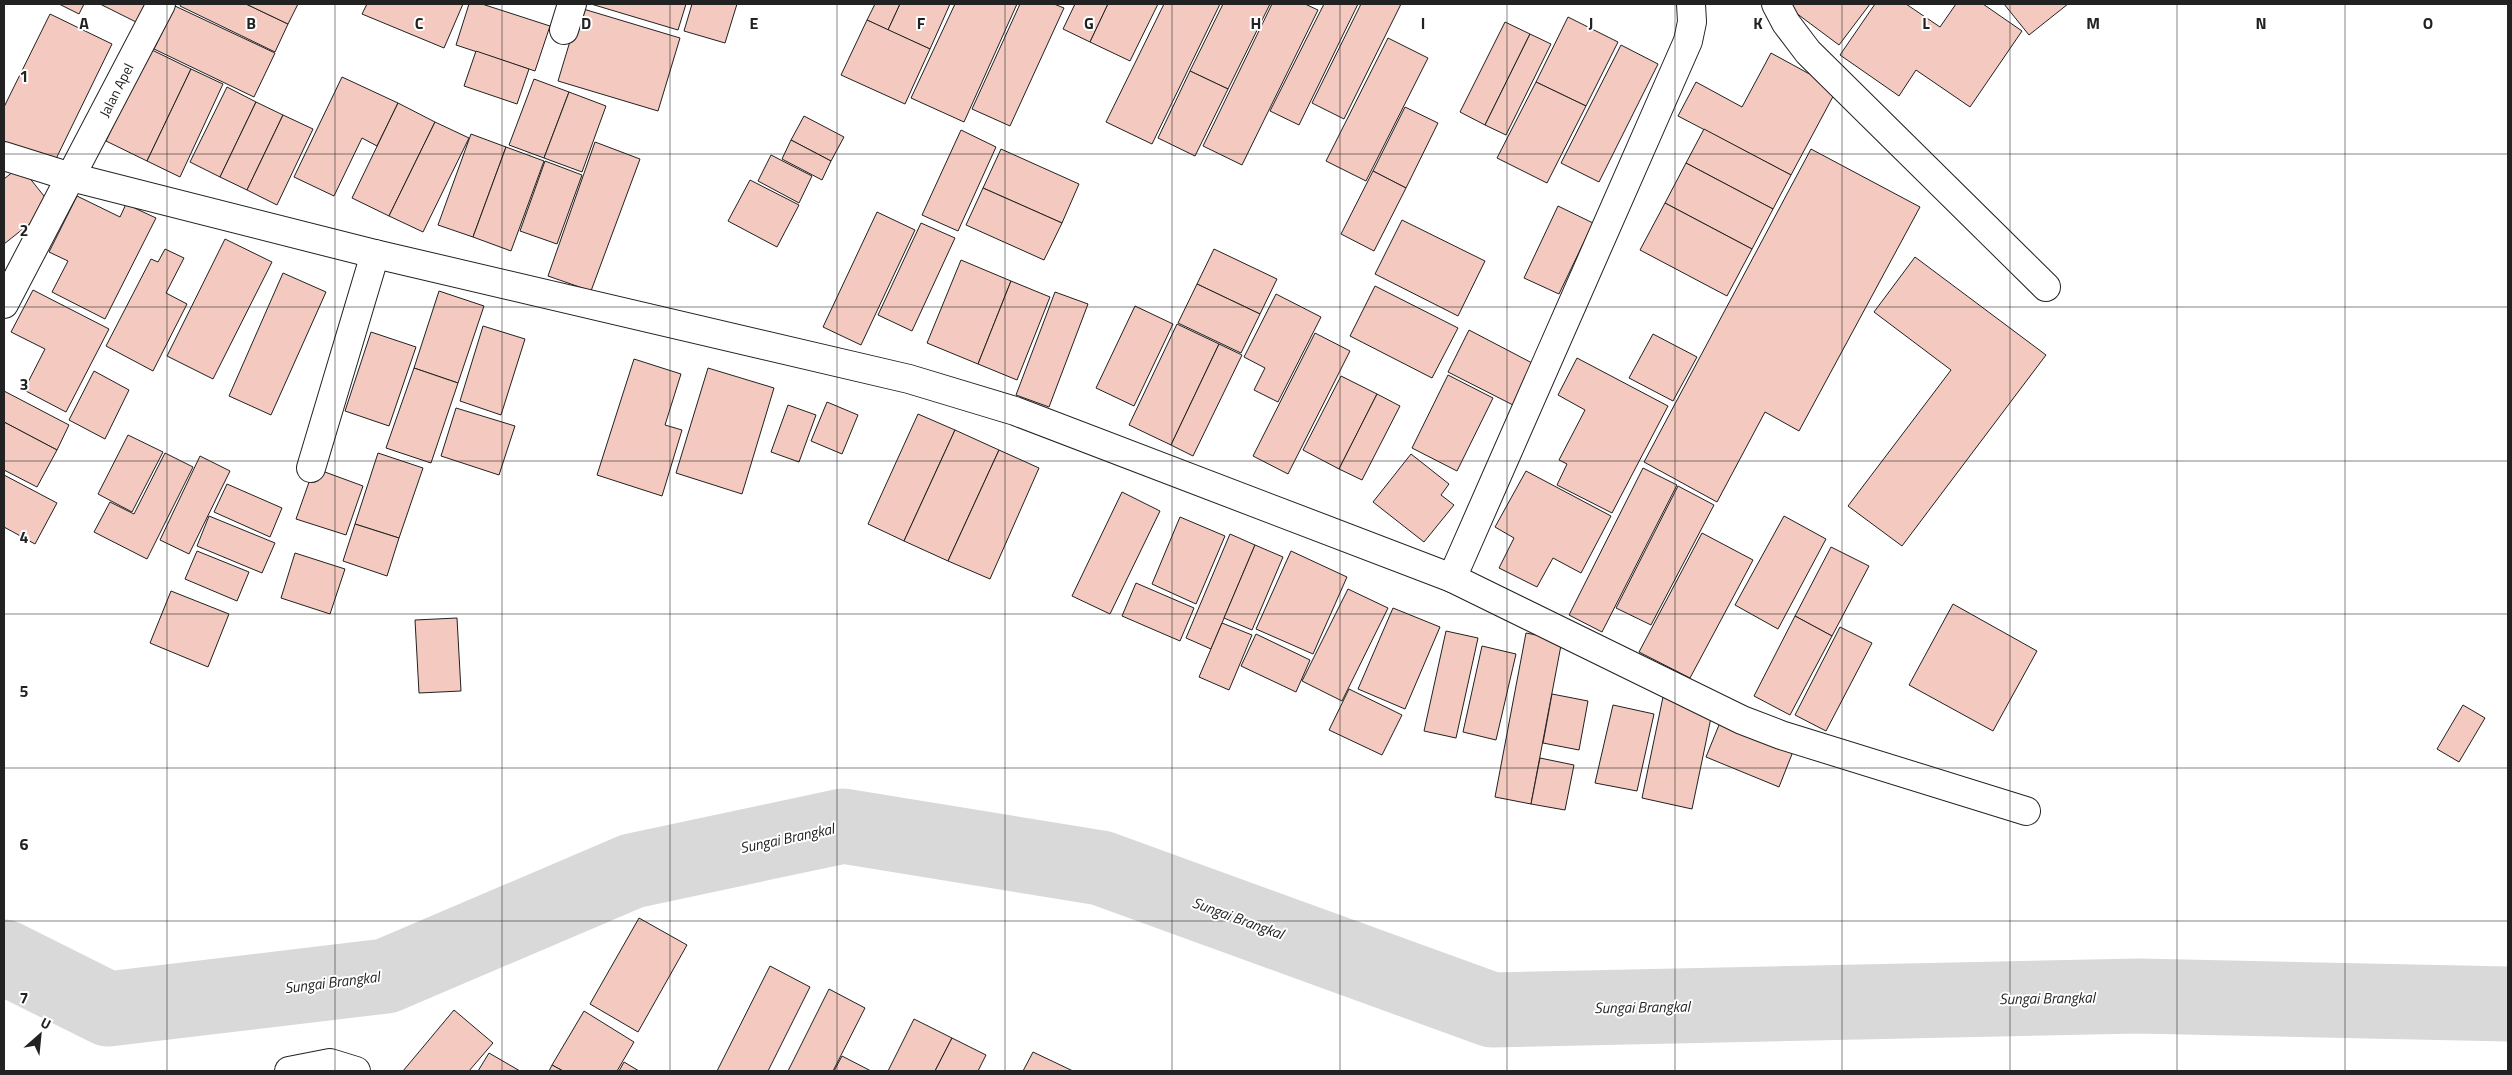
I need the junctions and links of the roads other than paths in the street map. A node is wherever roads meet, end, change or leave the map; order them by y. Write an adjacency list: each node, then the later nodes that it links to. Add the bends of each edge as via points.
1 (161, 4): 7 (street, Jalan Apel)
2 (572, 4): 5 (street)
3 (1691, 4): 12 (street, via 1688,41)
4 (1776, 4): 9 (street, via 1808,52)
5 (564, 30)
6 (4, 156): 7 (street)
7 (71, 177): 8 (street); 10 (street, Jalan Apel)
8 (375, 254): 11 (street); 12 (street, via 965,394)
9 (2046, 287)
10 (4, 304)
11 (311, 468)
12 (1452, 578): 13 (street, via 1742,720)
13 (2026, 811)
14 (289, 1071): 15 (street, via 330,1063)
15 (356, 1071)

